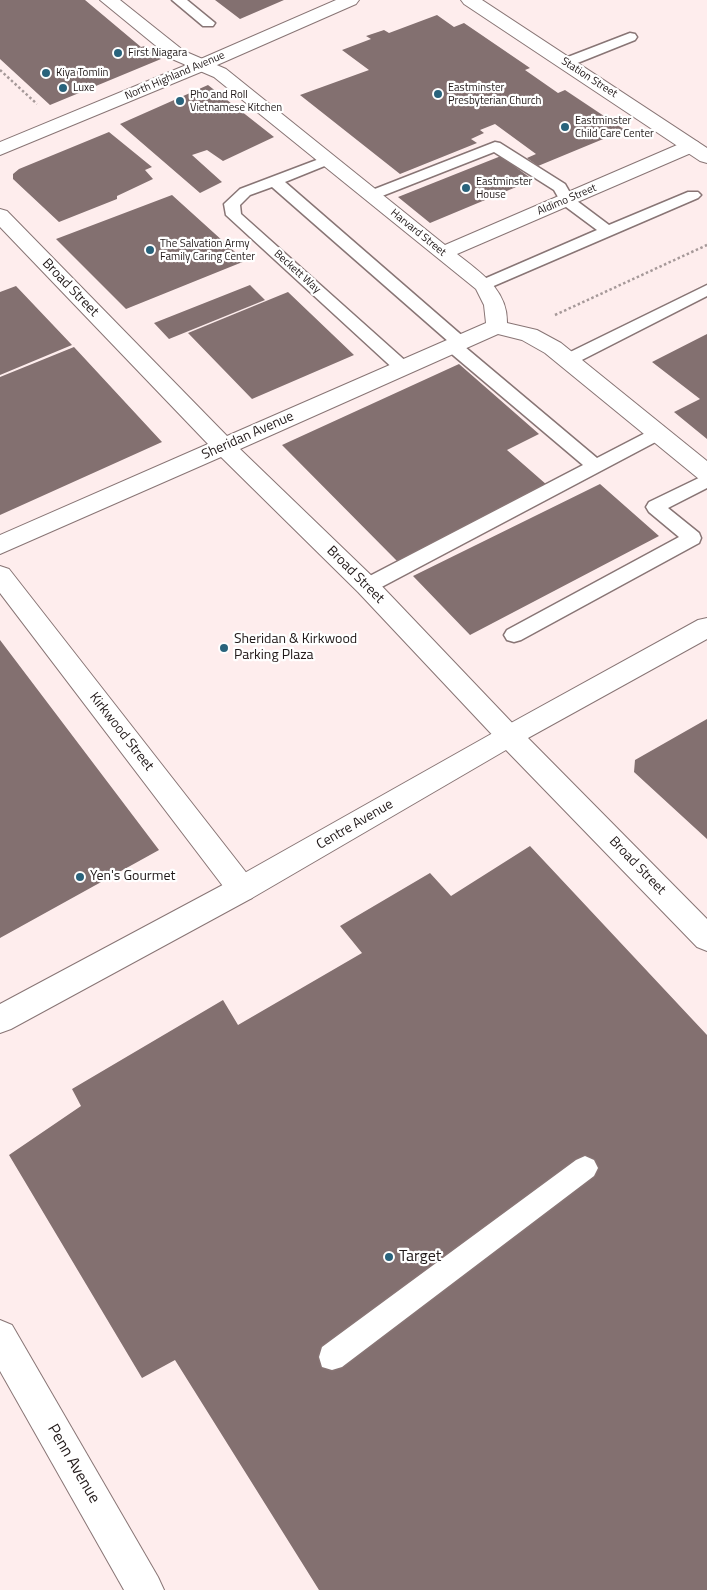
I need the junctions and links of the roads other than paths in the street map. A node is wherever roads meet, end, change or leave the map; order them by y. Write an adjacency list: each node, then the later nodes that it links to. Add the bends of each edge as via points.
1 (109, 0): 8 (street, Harvard Street, via 178,55)
2 (179, 0): 5 (lane)
3 (350, 0): 8 (street, North Highland Avenue)
4 (470, 0): 7 (street, Station Street)
5 (208, 23)
6 (630, 37): 7 (lane)
7 (565, 63): 10 (street, Station Street)
8 (202, 65): 9 (street, North Highland Avenue); 11 (street, Harvard Street, via 220,73)
9 (0, 149)
10 (699, 151): 15 (street, Aldimo Street)
11 (327, 160): 12 (lane, Beckett Way); 14 (street, Harvard Street)
12 (274, 180): 22 (lane); 24 (lane, Beckett Way, via 244,192 232,204 234,215)
13 (694, 194): 17 (lane)
14 (372, 195): 15 (lane, via 495,146 560,187); 18 (street, Harvard Street)
15 (567, 201): 17 (lane); 18 (street, Aldimo Street)
16 (0, 215): 26 (street, Broad Street)
17 (608, 231): 19 (lane)
18 (443, 253): 19 (street, Harvard Street)
19 (482, 286): 21 (street, Harvard Street, via 490,294 497,310)
20 (707, 290): 23 (lane)
21 (496, 327): 22 (street, Sheridan Avenue); 23 (street, via 529,335)
22 (456, 345): 24 (street, Sheridan Avenue); 27 (lane)
23 (568, 360): 25 (street)
24 (403, 368): 26 (street, Sheridan Avenue)
25 (659, 433): 27 (lane); 28 (street)
26 (224, 447): 30 (street, Sheridan Avenue); 32 (street, Broad Street)
27 (596, 466): 32 (lane)
28 (707, 473)
29 (707, 480): 34 (lane, via 655,507 692,538)
30 (0, 545)
31 (0, 575): 36 (street, Kirkwood Street)
32 (367, 586): 35 (street, Broad Street)
33 (707, 627): 35 (street, Centre Avenue)
34 (514, 635)
35 (509, 736): 36 (street, Centre Avenue); 37 (street, Broad Street)
36 (242, 889): 38 (street, Centre Avenue)
37 (707, 938)
38 (0, 1019)
39 (585, 1168): 41 (lane)
40 (0, 1337): 42 (street, Penn Avenue)
41 (332, 1356)
42 (145, 1590)

